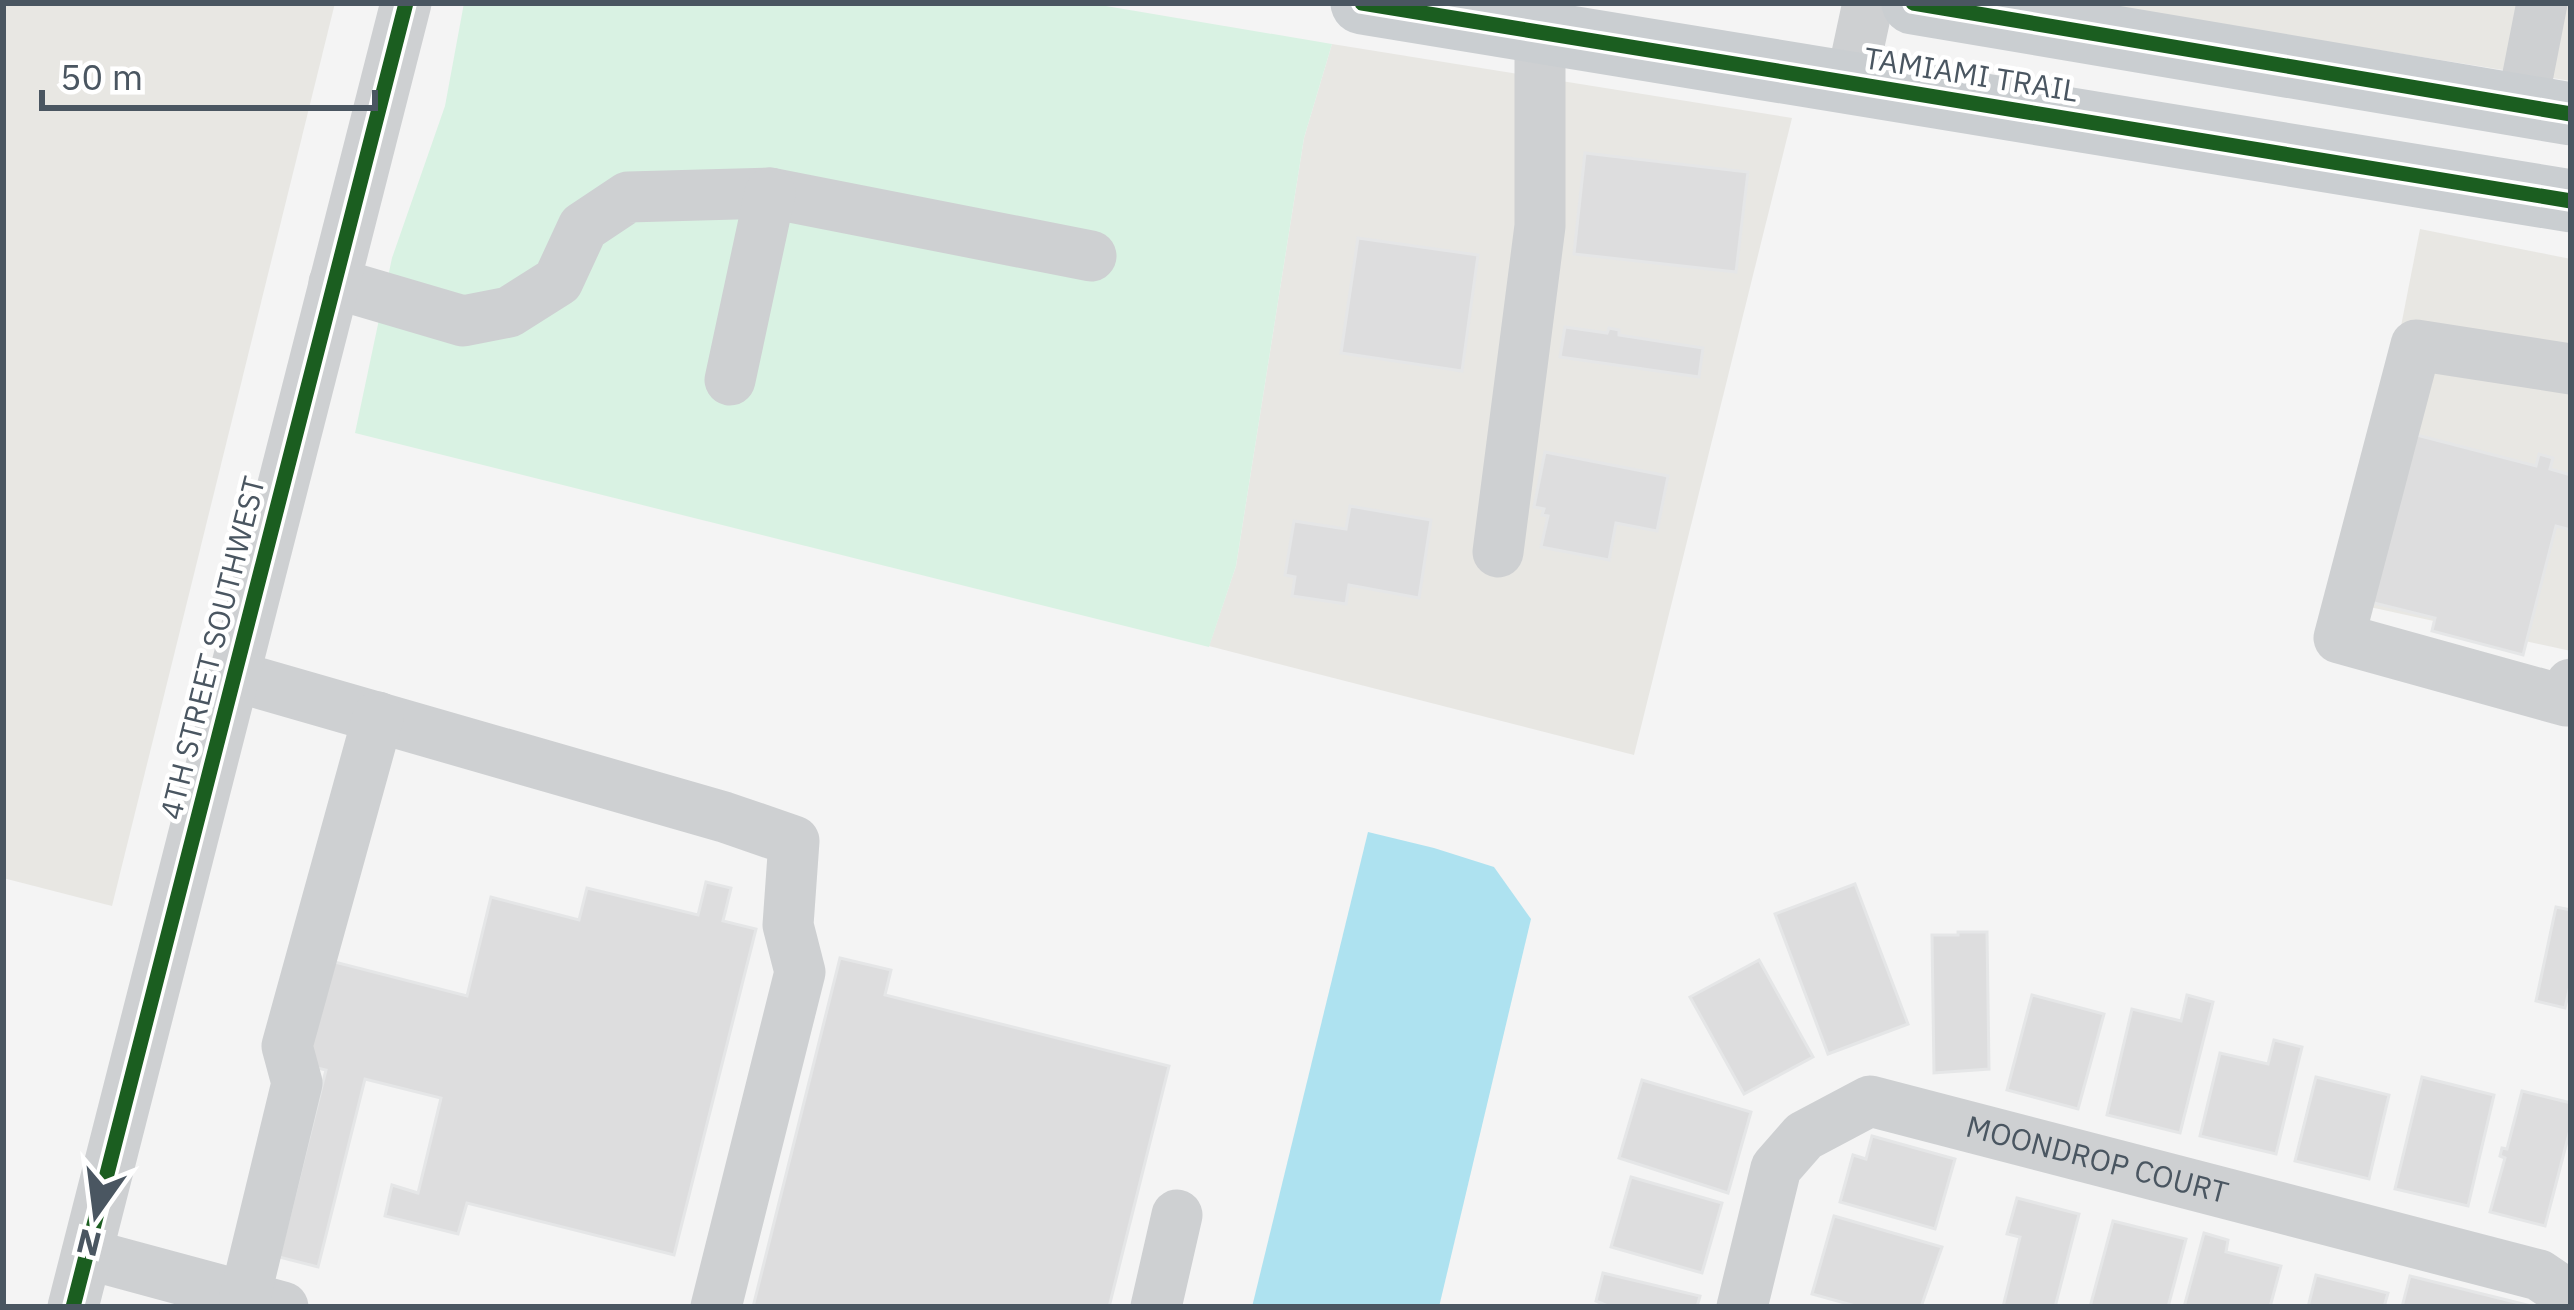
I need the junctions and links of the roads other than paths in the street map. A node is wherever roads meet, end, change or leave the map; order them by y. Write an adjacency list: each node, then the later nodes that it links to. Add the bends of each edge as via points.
1 (406, 3): 13 (street, 4TH STREET SOUTHWEST)
2 (1362, 3): 7 (main road, TAMIAMI TRAIL)
3 (1868, 3): 8 (street)
4 (1913, 3): 6 (main road, TAMIAMI TRAIL)
5 (2542, 3): 9 (street)
6 (2101, 18): 9 (main road, TAMIAMI TRAIL)
7 (1540, 32): 8 (main road, TAMIAMI TRAIL); 16 (street, via 1540,226)
8 (1851, 82): 11 (main road, TAMIAMI TRAIL)
9 (2546, 110)
10 (770, 193): 12 (street); 13 (street, via 628,197 584,227 558,281 509,312 463,321); 15 (street)
11 (2571, 201)
12 (1090, 256)
13 (334, 283): 17 (street, 4TH STREET SOUTHWEST)
14 (2571, 369): 18 (street, via 2416,345 2339,638 2566,701)
15 (730, 380)
16 (1498, 551)
17 (234, 676): 19 (street); 21 (street, 4TH STREET SOUTHWEST)
18 (2571, 683)
19 (378, 717): 23 (street, via 287,1046 297,1083); 25 (street, via 794,841 788,925 800,972)
20 (1177, 1215): 26 (street)
21 (87, 1254): 23 (street); 24 (street, 4TH STREET SOUTHWEST)
22 (2571, 1298): 27 (street, MOONDROP COURT, via 2539,1274 1870,1101 1804,1136 1776,1168)
23 (266, 1303)
24 (73, 1307)
25 (716, 1307)
26 (1156, 1307)
27 (1742, 1307)

